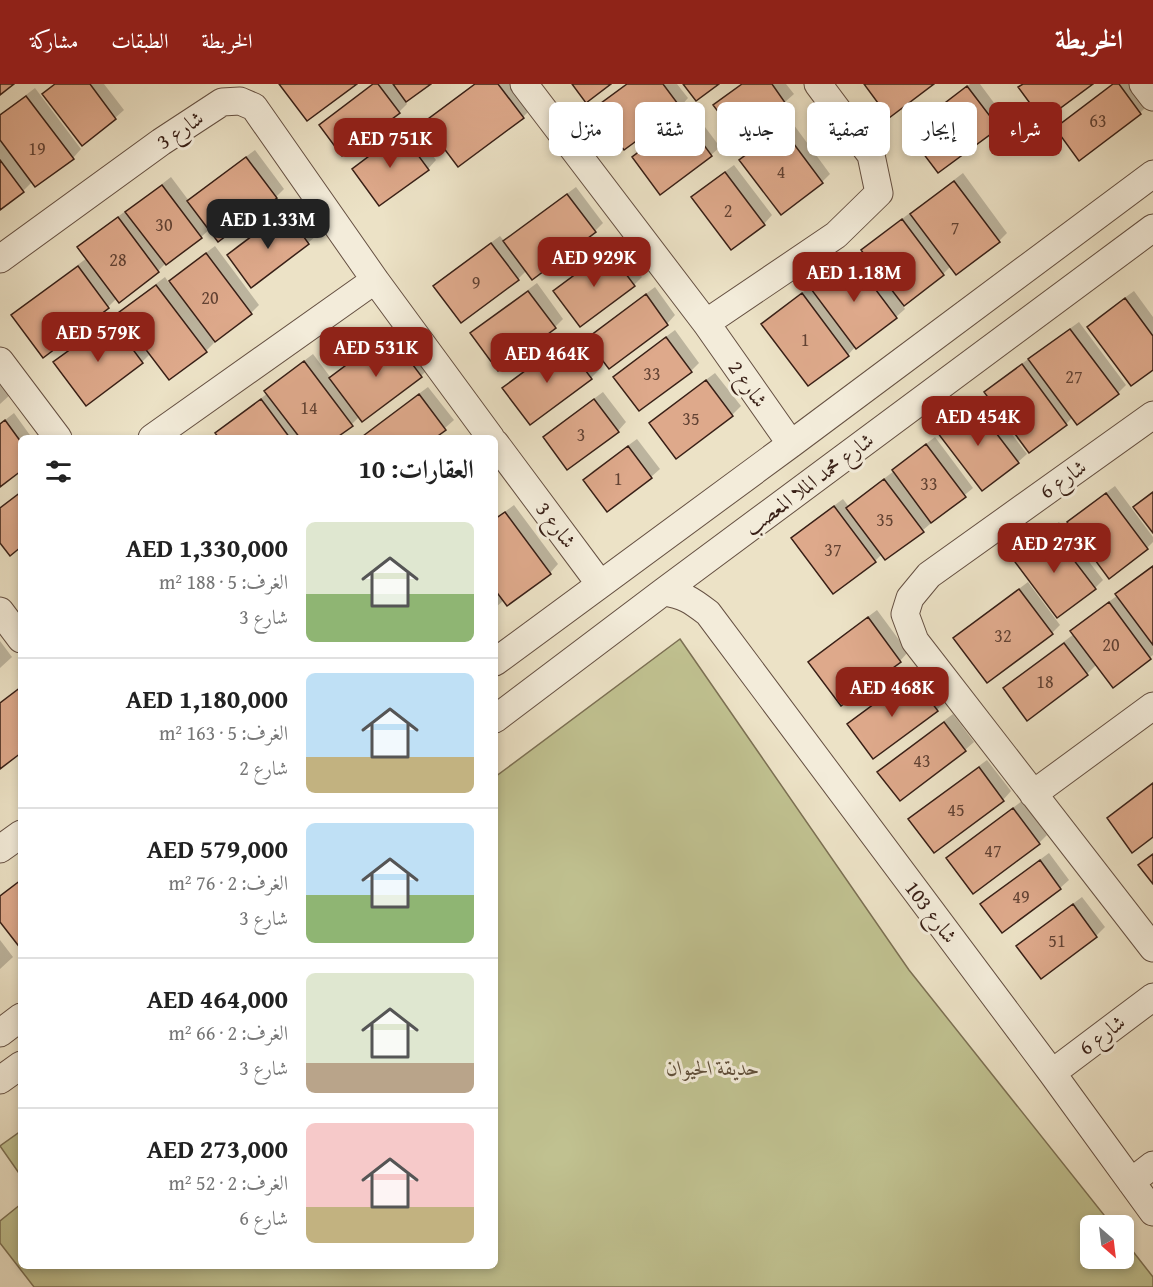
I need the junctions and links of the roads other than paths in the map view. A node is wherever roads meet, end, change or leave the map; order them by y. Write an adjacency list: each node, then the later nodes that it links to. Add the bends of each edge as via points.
1 (524, 84): 11 (street, شارع 2)
2 (818, 84): 11 (street, via 871,155 879,193 836,235)
3 (1143, 84): 4 (street)
4 (1153, 97)
5 (1153, 174): 7 (street, شارع محمد الملا المعصب)
6 (1153, 228): 9 (street, شارع محمد الملا المعصب)
7 (1075, 233): 9 (street, via 1073,248 1081,260 1095,265); 17 (street, شارع محمد الملا المعصب)
8 (0, 259): 10 (street, شارع 3, via 161,142 222,102 240,101 254,107)
9 (1109, 260): 20 (street, شارع محمد الملا المعصب)
10 (375, 280): 15 (street); 16 (street, شارع 3)
11 (706, 323): 17 (street, شارع 2)
12 (0, 361): 14 (street)
13 (1153, 415): 29 (street, شارع 6, via 929,575 910,598 905,614 915,641)
14 (56, 435)
15 (156, 435)
16 (489, 435)
17 (791, 444): 21 (street, شارع محمد الملا المعصب)
18 (498, 454): 19 (street, شارع 3)
19 (503, 471): 21 (street, شارع 3)
20 (702, 563): 22 (street, شارع محمد الملا المعصب); 24 (street, شارع 103, via 699,581)
21 (600, 584): 26 (street, شارع محمد الملا المعصب)
22 (663, 592): 24 (street, شارع 103, via 679,595); 28 (street, شارع محمد الملا المعصب)
23 (0, 611): 25 (street)
24 (708, 614): 37 (street, شارع 103)
25 (18, 635)
26 (498, 660)
27 (1153, 706): 29 (street)
28 (498, 717)
29 (1033, 794): 32 (street, شارع 6)
30 (18, 836): 31 (street)
31 (0, 849)
32 (1153, 948)
33 (1153, 997): 37 (street, شارع 6)
34 (18, 1019): 35 (street)
35 (0, 1033)
36 (18, 1067): 38 (street)
37 (1052, 1073): 40 (street, شارع 103)
38 (0, 1080)
39 (1153, 1165): 40 (street)
40 (1131, 1182): 41 (street, شارع 103)
41 (1153, 1212)

